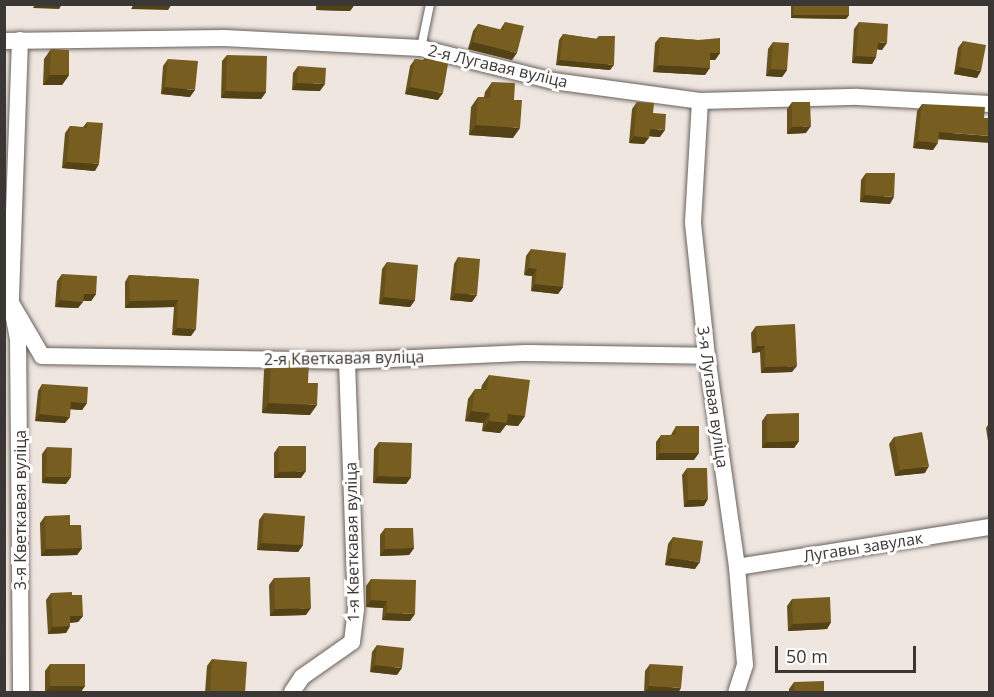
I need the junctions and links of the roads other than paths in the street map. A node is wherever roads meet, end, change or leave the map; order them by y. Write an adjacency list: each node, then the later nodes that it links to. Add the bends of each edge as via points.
1 (430, 4): 3 (lane)
2 (12, 40): 3 (street, 2-я Лугавая вуліца, via 224,38); 6 (street, 3-я Кветкавая вуліца)
3 (421, 48): 4 (street, 2-я Лугавая вуліца, via 553,81)
4 (700, 101): 5 (street, 2-я Лугавая вуліца, via 858,97); 7 (street, 3-я Лугавая вуліца, via 693,223)
5 (990, 104)
6 (10, 303): 8 (street, 2-я Кветкавая вуліца, via 42,356); 11 (street, 3-я Кветкавая вуліца, via 18,338)
7 (706, 356): 8 (street, 2-я Кветкавая вуліца, via 526,353); 10 (street, 3-я Лугавая вуліца)
8 (347, 361): 12 (street, 1-я Кветкавая вуліца, via 356,608 352,642 302,677)
9 (990, 527): 10 (street, Лугавы завулак)
10 (737, 567): 13 (street, 3-я Лугавая вуліца, via 745,665)
11 (21, 693)
12 (291, 693)
13 (736, 693)

